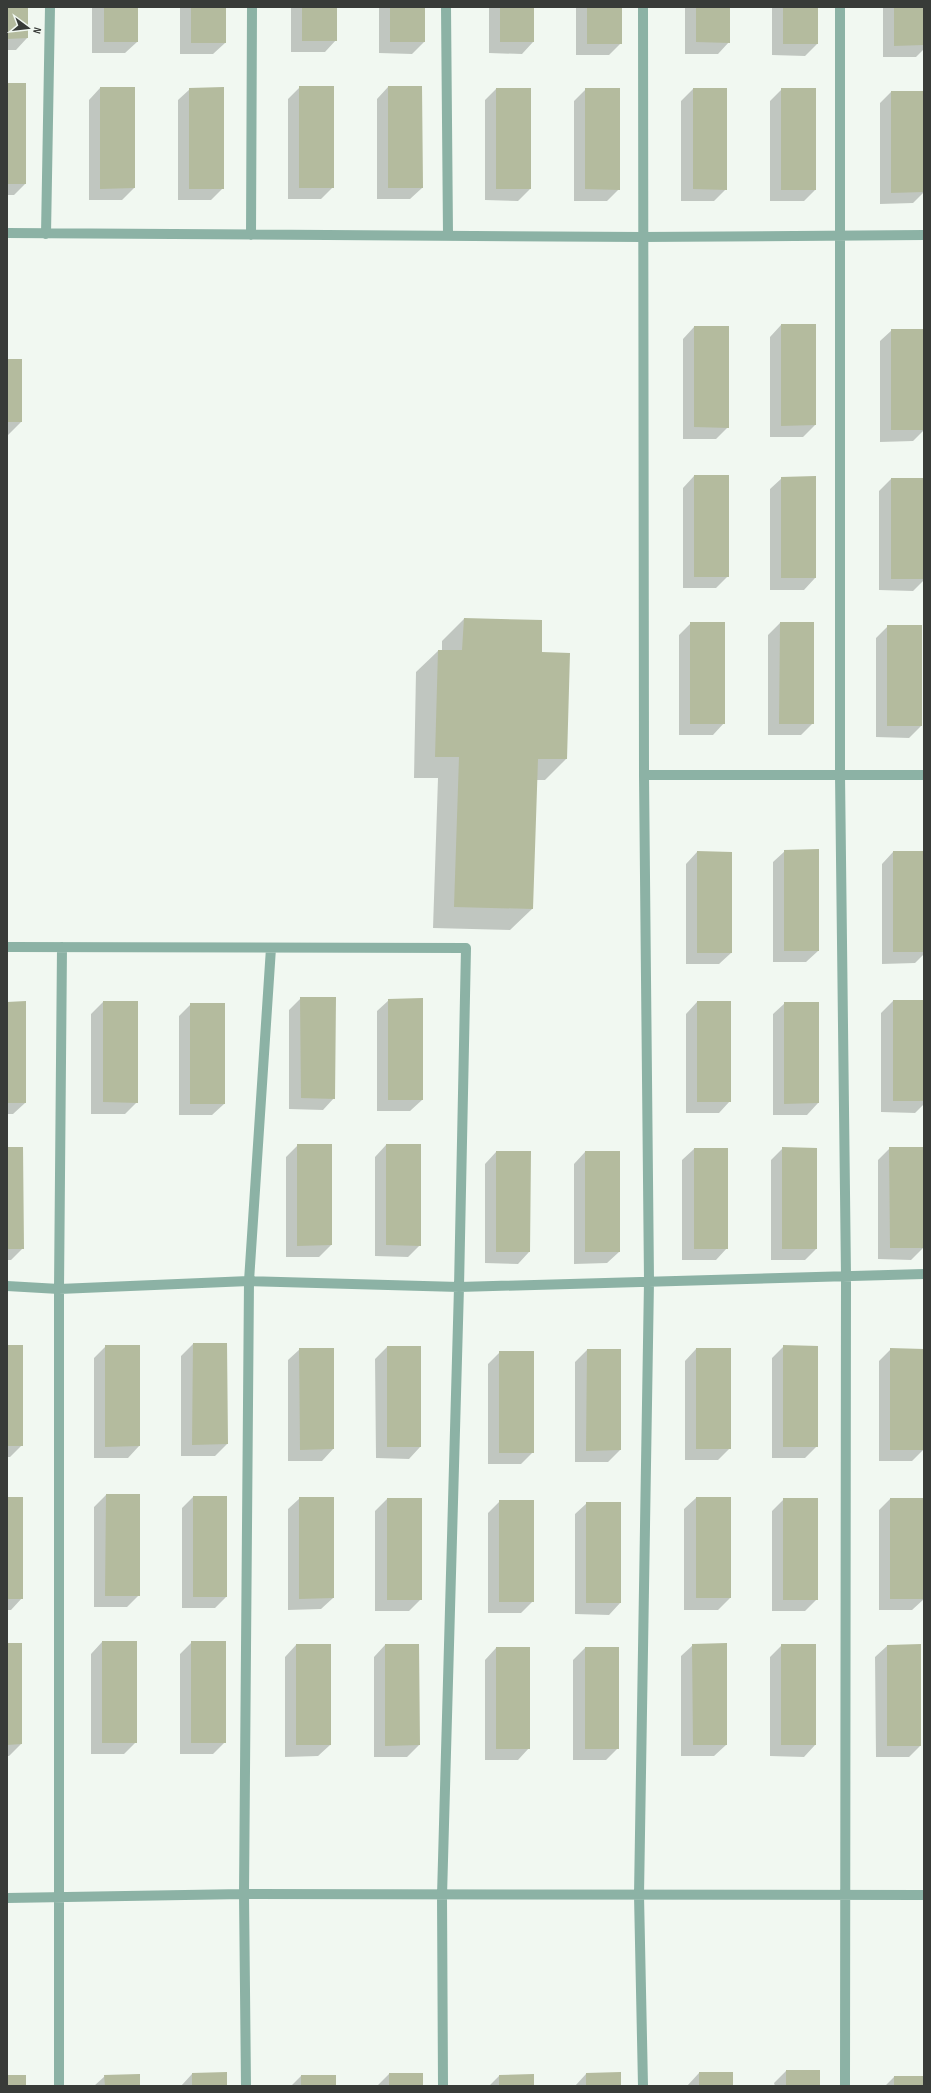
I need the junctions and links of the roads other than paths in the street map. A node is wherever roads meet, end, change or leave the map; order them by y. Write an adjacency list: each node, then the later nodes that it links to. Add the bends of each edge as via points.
1 (50, 7): 7 (street)
2 (252, 7): 8 (street)
3 (446, 7): 9 (street)
4 (643, 7): 12 (street)
5 (840, 7): 10 (street)
6 (7, 234): 7 (street)
7 (46, 234): 8 (street)
8 (251, 235): 9 (street)
9 (448, 235): 12 (street)
10 (839, 235): 11 (street); 12 (street); 14 (street)
11 (924, 235)
12 (642, 237): 13 (street)
13 (644, 775): 14 (street); 21 (street)
14 (840, 775): 15 (street); 20 (street)
15 (924, 775)
16 (62, 946): 17 (street); 18 (street); 25 (street)
17 (7, 947)
18 (270, 948): 22 (street); 24 (street, via 466,948)
19 (924, 1274): 20 (street)
20 (846, 1276): 21 (street); 27 (street)
21 (649, 1281): 24 (street); 28 (street)
22 (249, 1282): 24 (street); 25 (street); 26 (street)
23 (7, 1286): 25 (street)
24 (459, 1287): 30 (street)
25 (59, 1289): 32 (street)
26 (244, 1894): 30 (street); 32 (street); 34 (street)
27 (845, 1894): 28 (street); 29 (street); 37 (street)
28 (639, 1895): 30 (street); 36 (street)
29 (924, 1895)
30 (442, 1896): 35 (street)
31 (7, 1898): 32 (street)
32 (59, 1899): 33 (street)
33 (58, 2086)
34 (246, 2086)
35 (443, 2086)
36 (643, 2086)
37 (845, 2086)

